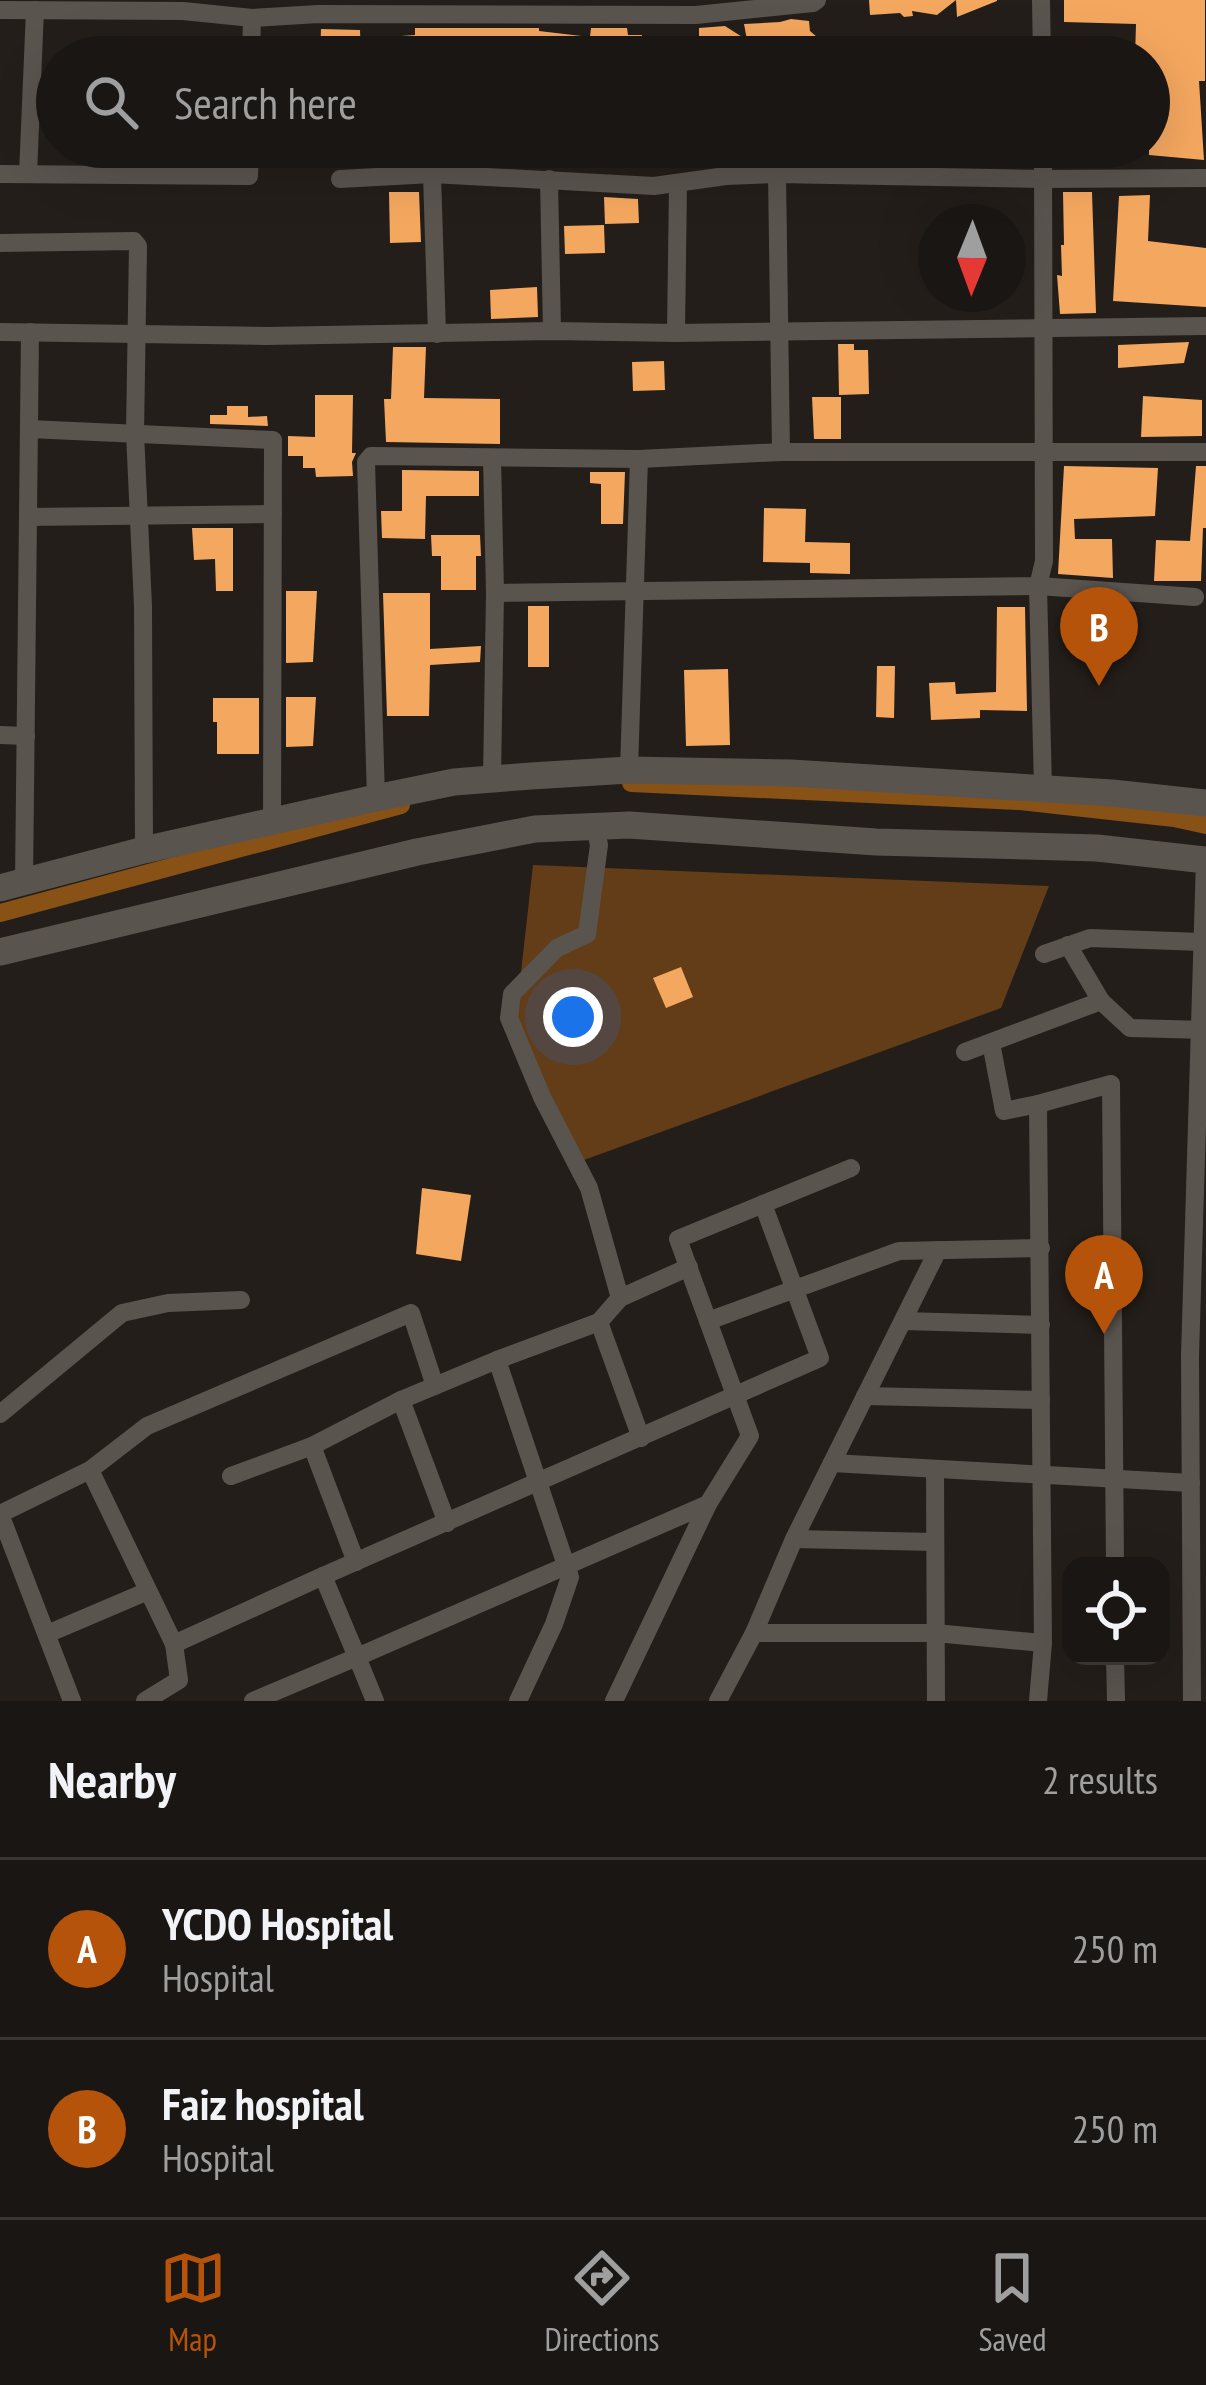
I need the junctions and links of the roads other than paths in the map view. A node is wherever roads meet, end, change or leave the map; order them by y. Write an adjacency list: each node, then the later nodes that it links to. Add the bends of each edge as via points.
1 (817, 0): 3 (street, via 696,15)
2 (1041, 0): 8 (street)
3 (420, 7): 6 (street)
4 (0, 10): 5 (street)
5 (35, 10): 6 (street); 12 (street)
6 (252, 18): 7 (street)
7 (252, 36)
8 (1042, 36)
9 (249, 168): 12 (street, via 249,176)
10 (1043, 168): 18 (street)
11 (0, 174): 12 (street)
12 (28, 174)
13 (432, 174): 16 (street); 17 (street); 29 (street)
14 (777, 174): 18 (street); 19 (street); 26 (street)
15 (1206, 178): 18 (street)
16 (340, 179)
17 (549, 179): 19 (street); 23 (street)
18 (1043, 179): 22 (street)
19 (678, 184): 27 (street)
20 (0, 243): 28 (street, via 134,241)
21 (1206, 326): 22 (street)
22 (1043, 328): 26 (street); 33 (street)
23 (552, 331): 27 (street); 29 (street)
24 (0, 332): 25 (street)
25 (30, 332): 28 (street); 30 (street)
26 (780, 332): 27 (street); 32 (street)
27 (676, 333)
28 (137, 334): 29 (street); 31 (street)
29 (437, 334)
30 (29, 430): 31 (street); 39 (street)
31 (135, 433): 37 (street, via 273,440); 38 (street)
32 (781, 452): 33 (street); 36 (street)
33 (1043, 452): 34 (street); 40 (street)
34 (1206, 452)
35 (492, 458): 36 (street); 42 (street); 49 (street, via 366,462)
36 (639, 459): 41 (street)
37 (273, 514): 38 (street); 51 (street)
38 (139, 516): 39 (street); 53 (street)
39 (28, 517): 45 (street)
40 (1038, 586): 41 (street); 43 (street); 48 (street)
41 (637, 592): 42 (street); 46 (street)
42 (495, 593): 47 (street)
43 (1195, 597)
44 (0, 735): 45 (street)
45 (26, 736): 55 (street)
46 (629, 770): 47 (main road); 48 (main road)
47 (493, 779): 49 (main road)
48 (1043, 789): 50 (main road)
49 (376, 798): 51 (main road)
50 (1206, 803)
51 (272, 821): 53 (main road)
52 (595, 827): 54 (main road, via 1097,848); 58 (main road, via 478,838); 72 (street, via 587,934 557,948 512,994 509,1018 589,1188)
53 (144, 850): 55 (main road)
54 (1205, 860): 56 (street)
55 (12, 885)
56 (1202, 942): 57 (street, via 1090,938); 61 (street)
57 (1068, 946): 59 (street); 60 (street)
58 (0, 952)
59 (1044, 954)
60 (1101, 1001): 61 (street, via 1130,1028); 62 (street)
61 (1203, 1030): 66 (street)
62 (991, 1043): 63 (street); 64 (street, via 1004,1111)
63 (965, 1052)
64 (1038, 1104): 68 (street); 92 (street, via 1111,1084)
65 (851, 1168): 67 (street)
66 (1201, 1172): 94 (street)
67 (763, 1204): 70 (street, via 679,1238); 71 (street)
68 (1041, 1248): 69 (street); 77 (street)
69 (938, 1250): 71 (street, via 899,1251); 75 (street)
70 (689, 1267): 72 (street); 74 (street)
71 (794, 1289): 74 (street); 80 (street, via 820,1358)
72 (620, 1298): 76 (street)
73 (242, 1300): 84 (street, via 122,1313)
74 (708, 1321): 80 (street)
75 (902, 1321): 77 (street); 81 (street)
76 (599, 1322): 78 (street); 85 (street)
77 (1041, 1325): 83 (street)
78 (497, 1360): 79 (street); 93 (street)
79 (435, 1386): 82 (street); 89 (street, via 411,1313 147,1426)
80 (736, 1396): 85 (street); 95 (street, via 750,1436)
81 (865, 1396): 83 (street); 87 (street)
82 (401, 1400): 86 (street); 96 (street)
83 (1041, 1400): 90 (street)
84 (0, 1414)
85 (641, 1438): 93 (street)
86 (312, 1446): 91 (street); 100 (street)
87 (832, 1463): 88 (street); 97 (street)
88 (935, 1469): 90 (street); 98 (street)
89 (90, 1470): 103 (street); 105 (street, via 0,1514)
90 (1042, 1475): 92 (street); 107 (street)
91 (231, 1476)
92 (1114, 1479): 94 (street); 99 (street)
93 (539, 1483): 96 (street); 101 (street)
94 (1191, 1483): 121 (street)
95 (708, 1504): 101 (street); 116 (street)
96 (447, 1523): 100 (street)
97 (794, 1539): 98 (street); 106 (street)
98 (935, 1542): 104 (street)
99 (1114, 1557)
100 (356, 1562): 102 (street)
101 (567, 1565): 109 (street); 115 (street, via 554,1624)
102 (323, 1576): 108 (street); 109 (street)
103 (148, 1591): 105 (street); 108 (street)
104 (934, 1633): 106 (street); 107 (street); 118 (street)
105 (46, 1634): 111 (street)
106 (754, 1634): 117 (street)
107 (1042, 1643): 119 (street)
108 (174, 1645): 112 (street, via 179,1680)
109 (357, 1657): 113 (street); 114 (street)
110 (1115, 1665): 120 (street)
111 (73, 1701)
112 (145, 1701)
113 (253, 1701)
114 (375, 1701)
115 (518, 1701)
116 (614, 1701)
117 (718, 1701)
118 (936, 1701)
119 (1039, 1701)
120 (1116, 1701)
121 (1192, 1701)

